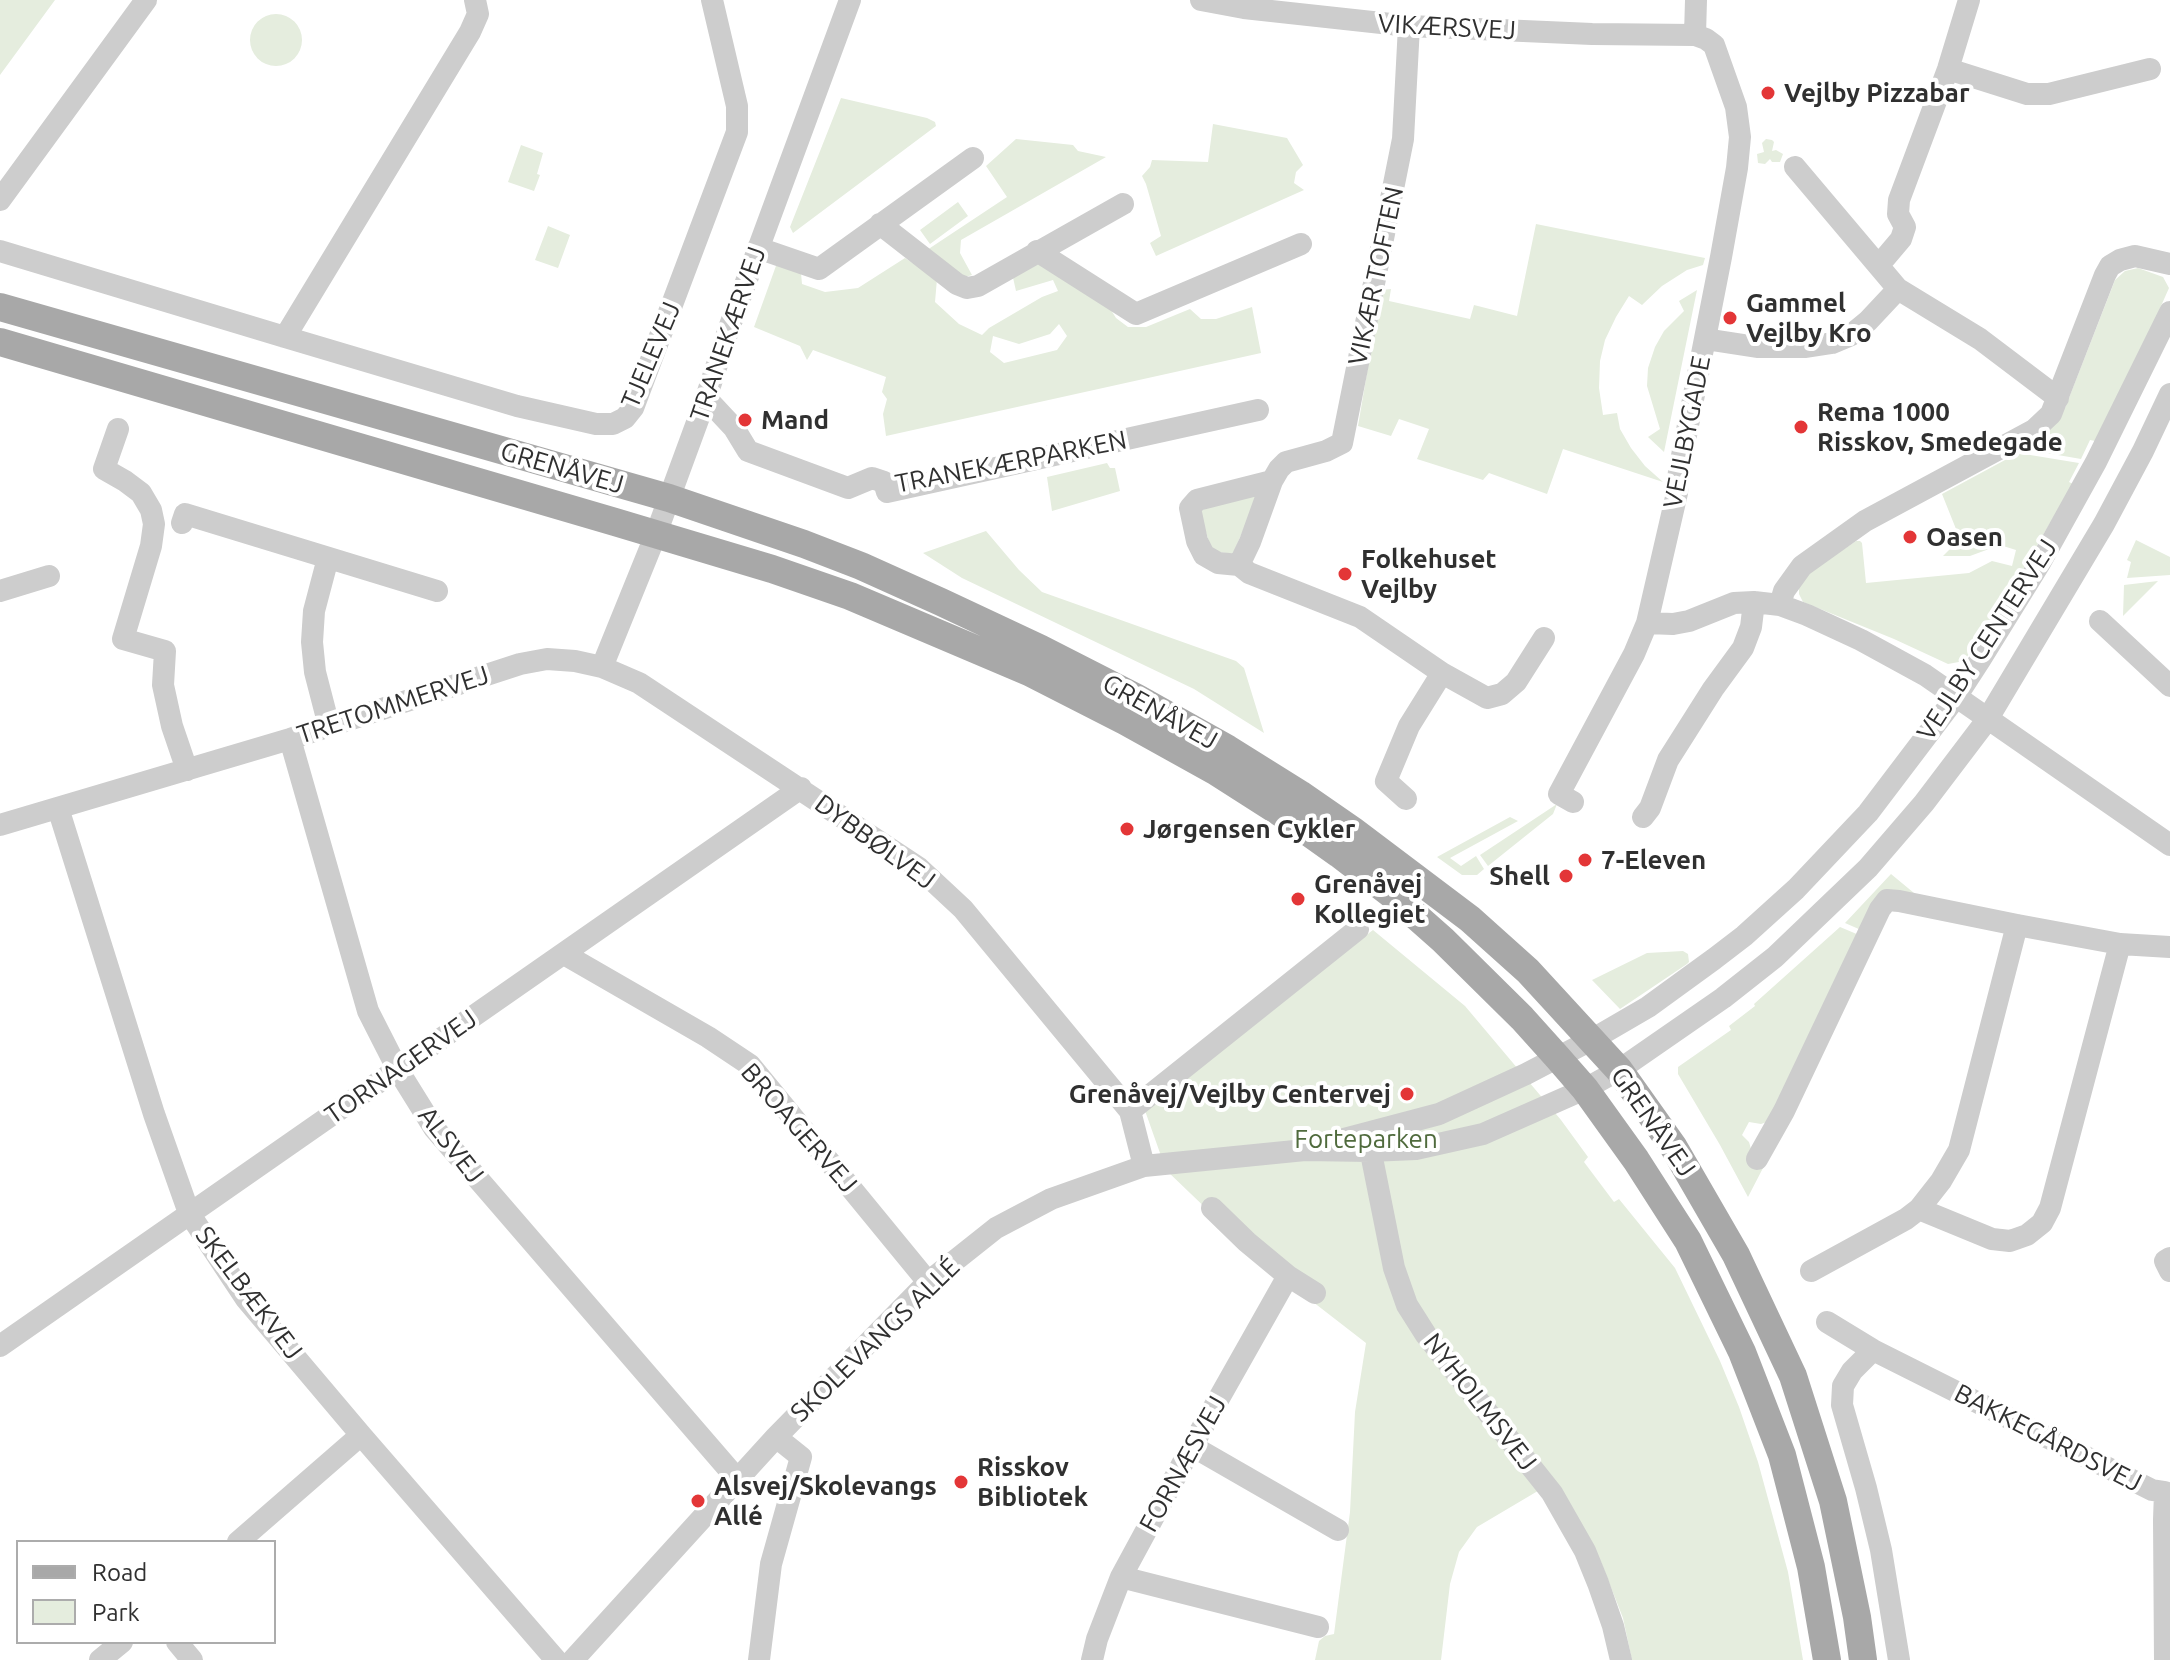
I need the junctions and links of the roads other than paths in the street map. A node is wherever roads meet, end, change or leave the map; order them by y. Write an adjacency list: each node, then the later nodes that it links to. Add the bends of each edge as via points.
1 (146, 0): 14 (street)
2 (475, 0): 26 (street, via 478,14 470,32)
3 (712, 0): 26 (street, TJELEVEJ, via 737,106 737,132 625,418 596,424 530,409)
4 (850, 0): 18 (street, TRANEKÆRVEJ)
5 (1201, 0): 8 (street, VIKÆRSVEJ)
6 (1696, 0): 9 (street)
7 (1969, 0): 10 (street)
8 (1409, 26): 9 (street, VIKÆRSVEJ); 34 (street, VIKÆR TOFTEN, via 1403,139 1342,443 1286,462)
9 (1695, 35): 27 (street, VEJLBYGADE, via 1714,45 1736,107 1740,137)
10 (1948, 69): 11 (street, via 2027,94 2049,94); 22 (street, via 1899,200 1898,214 1905,227 1901,239)
11 (2150, 69)
12 (973, 158): 16 (street)
13 (1795, 167): 22 (street)
14 (0, 200)
15 (1123, 204): 20 (street)
16 (880, 224): 18 (street, via 819,269); 20 (street, via 967,288)
17 (1301, 244): 20 (street, via 1136,314)
18 (758, 248): 30 (street, TRANEKÆRVEJ)
19 (0, 251): 26 (street, TJELEVEJ)
20 (1037, 251)
21 (2170, 264): 31 (street, via 2135,256 2110,266)
22 (1879, 265): 23 (street)
23 (1898, 289): 27 (street, via 1851,335 1832,343 1757,347); 31 (street, via 1980,339)
24 (0, 307): 35 (main road, GRENÅVEJ)
25 (2170, 312): 51 (street, VEJLBY CENTERVEJ, via 2096,462)
26 (285, 337)
27 (1705, 339): 46 (street, VEJLBYGADE)
28 (0, 342): 37 (main road, GRENÅVEJ)
29 (2170, 394): 52 (street, VEJLBY CENTERVEJ, via 2104,524)
30 (706, 398): 32 (street, TRANEKÆRPARKEN, via 748,451 848,488 872,478 884,482 887,492); 35 (street, TRANEKÆRVEJ)
31 (2058, 398): 44 (street, via 2034,430 1865,521 1802,566)
32 (1258, 410)
33 (118, 429): 55 (street, via 104,469 141,493 154,524 123,639 165,651 163,685)
34 (1272, 481): 39 (street); 39 (street, VIKÆR TOFTEN, via 1197,500 1190,508 1204,555)
35 (669, 498): 37 (street, TRANEKÆRVEJ); 68 (main road, GRENÅVEJ, via 804,544 924,594 1137,698 1228,749 1352,830 1463,913)
36 (182, 523): 38 (street, via 185,514)
37 (656, 534): 48 (street, TRANEKÆRVEJ); 69 (main road, GRENÅVEJ, via 850,596 973,648 1098,707 1215,771 1391,894 1494,989)
38 (328, 558): 42 (street); 53 (street, via 312,642)
39 (1239, 565): 49 (street, VIKÆR TOFTEN, via 1360,617)
40 (49, 576): 41 (street)
41 (0, 591)
42 (437, 591)
43 (1754, 602): 44 (street); 46 (street, via 1734,603 1689,621); 60 (street, via 1743,648 1668,760)
44 (1780, 605): 51 (street, via 1861,640)
45 (2100, 621): 50 (street)
46 (1647, 623): 58 (street, VEJLBYGADE, via 1559,794)
47 (1544, 638): 49 (street, VIKÆR TOFTEN, via 1502,694 1487,698)
48 (602, 667): 53 (street, TRETOMMERVEJ, via 547,659 520,664); 56 (street, DYBBØLVEJ, via 639,683)
49 (1442, 673): 57 (street, via 1409,726 1386,781)
50 (2170, 686)
51 (1956, 697): 52 (street); 68 (street, VEJLBY CENTERVEJ, via 1868,813 1796,889 1714,959)
52 (1987, 720): 62 (street); 71 (street, VEJLBY CENTERVEJ, via 1924,803 1821,915 1723,998)
53 (329, 726): 54 (street, TRETOMMERVEJ)
54 (290, 739): 55 (street, TRETOMMERVEJ); 70 (street, ALSVEJ, via 368,1011)
55 (187, 770): 59 (street, TRETOMMERVEJ)
56 (801, 788): 67 (street, TORNAGERVEJ); 73 (street, DYBBØLVEJ, via 919,868 963,909)
57 (1406, 799)
58 (1573, 802)
59 (58, 808): 61 (street, TRETOMMERVEJ); 79 (street, SKELBÆKVEJ)
60 (1643, 817)
61 (0, 825)
62 (2170, 845)
63 (2017, 925): 65 (street); 75 (street, via 1887,900); 78 (street, via 1959,1150)
64 (1358, 929): 73 (street)
65 (2120, 944): 66 (street); 78 (street, via 2042,1223 2010,1241 1992,1239)
66 (2170, 947)
67 (564, 954): 70 (street, TORNAGERVEJ); 84 (street, BROAGERVEJ, via 750,1065)
68 (1593, 1039): 69 (street, VEJLBY CENTERVEJ); 71 (main road, GRENÅVEJ)
69 (1558, 1058): 72 (main road, GRENÅVEJ); 74 (street, SKOLEVANGS ALLÉ)
70 (398, 1070): 79 (street, TORNAGERVEJ); 92 (street, ALSVEJ, via 434,1128)
71 (1619, 1070): 72 (street, VEJLBY CENTERVEJ); 108 (main road, GRENÅVEJ, via 1702,1194 1793,1376 1833,1501)
72 (1585, 1089): 74 (street, SKOLEVANGS ALLÉ, via 1483,1134 1416,1149); 107 (main road, GRENÅVEJ, via 1688,1241 1742,1352 1797,1509)
73 (1130, 1111): 76 (street, DYBBØLVEJ)
74 (1368, 1142): 76 (street, SKOLEVANGS ALLÉ); 106 (street, NYHOLMSVEJ, via 1394,1268 1407,1305 1552,1493 1585,1551)
75 (1757, 1159)
76 (1144, 1166): 84 (street, SKOLEVANGS ALLÉ, via 1051,1199 996,1228)
77 (1212, 1208): 83 (street)
78 (1919, 1209): 81 (street)
79 (189, 1213): 87 (street, TORNAGERVEJ); 89 (street, SKELBÆKVEJ, via 246,1299)
80 (2170, 1258): 82 (street, via 2165,1261)
81 (1811, 1271)
82 (2170, 1271)
83 (1288, 1276): 85 (street); 91 (street, FORNÆSVEJ)
84 (928, 1282): 90 (street, SKOLEVANGS ALLÉ)
85 (1315, 1293)
86 (1827, 1322): 88 (street, BAKKEGÅRDSVEJ)
87 (0, 1346)
88 (1873, 1350): 93 (street, BAKKEGÅRDSVEJ, via 2152,1490); 109 (street, via 1843,1386 1842,1405 1881,1550)
89 (361, 1435): 95 (street); 102 (street, SKELBÆKVEJ)
90 (776, 1437): 92 (street, SKOLEVANGS ALLÉ); 104 (street, via 801,1457 771,1564)
91 (1192, 1446): 94 (street); 96 (street, FORNÆSVEJ)
92 (738, 1480): 103 (street, SKOLEVANGS ALLÉ)
93 (2168, 1484): 110 (street, BAKKEGÅRDSVEJ)
94 (1338, 1530)
95 (240, 1540)
96 (1121, 1577): 97 (street); 105 (street, FORNÆSVEJ)
97 (1318, 1627)
98 (120, 1644): 100 (street)
99 (179, 1644): 101 (street)
100 (100, 1660)
101 (192, 1660)
102 (556, 1660)
103 (573, 1660)
104 (759, 1660)
105 (1092, 1660)
106 (1621, 1660)
107 (1827, 1660)
108 (1863, 1660)
109 (1899, 1660)
110 (2165, 1660)

